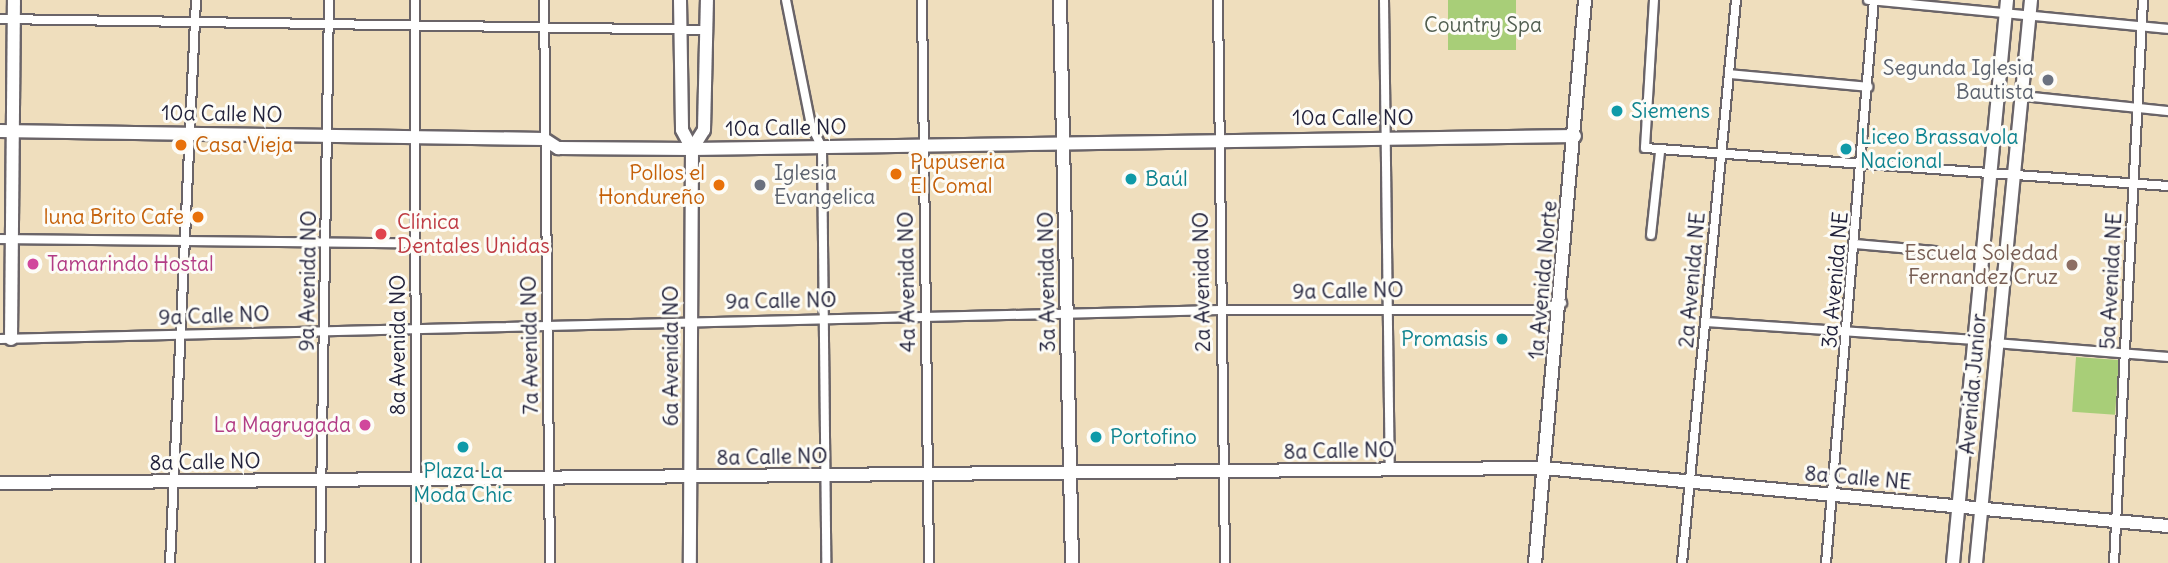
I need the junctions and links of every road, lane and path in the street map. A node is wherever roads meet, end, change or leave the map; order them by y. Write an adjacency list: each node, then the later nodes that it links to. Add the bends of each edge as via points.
1 (14, 0): 21 (street)
2 (196, 0): 22 (street)
3 (329, 0): 23 (street, 9a Avenida NO)
4 (415, 0): 24 (street, 8a Avenida NO)
5 (544, 0): 27 (street, 7a Avenida NO)
6 (680, 0): 28 (street, 6a Avenida NO)
7 (706, 0): 29 (street, 6a Avenida NO)
8 (786, 0): 45 (street, via 811,125)
9 (922, 0): 44 (street, 4a Avenida NO)
10 (1060, 0): 43 (street, 3a Avenida NO)
11 (1217, 0): 40 (street, 2a Avenida NO)
12 (1384, 0): 41 (street)
13 (1585, 0): 38 (street, 1a Avenida Norte)
14 (1654, 0): 47 (street, via 1641,139 1645,148)
15 (1737, 0): 30 (street, 2a Avenida NE)
16 (1868, 0): 17 (street)
17 (1874, 0): 19 (street); 31 (street, 3a Avenida NE)
18 (2143, 0): 25 (street, 5a Avenida NE)
19 (2007, 6): 20 (street); 50 (street, Avenida Junior)
20 (2031, 6): 25 (street); 32 (street, Avenida Junior)
21 (7, 19): 22 (street); 35 (street)
22 (195, 22): 23 (street); 36 (street)
23 (329, 24): 24 (street); 37 (street, 9a Avenida NO)
24 (415, 27): 27 (street); 39 (street, 8a Avenida NO)
25 (2142, 27): 26 (street); 33 (street, 5a Avenida NE)
26 (2168, 29)
27 (544, 30): 28 (street); 42 (street, 7a Avenida NO)
28 (681, 30): 29 (street); 46 (street, 6a Avenida NO, via 682,130)
29 (706, 30): 46 (street, 6a Avenida NO, via 704,130)
30 (1729, 74): 31 (street); 48 (street, 2a Avenida NE)
31 (1868, 86): 49 (street, 3a Avenida NE)
32 (2022, 96): 33 (street); 51 (street, Avenida Junior)
33 (2138, 107): 34 (street); 52 (street, 5a Avenida NE)
34 (2168, 111)
35 (6, 131): 36 (street, 10a Calle NO); 55 (street)
36 (191, 133): 37 (street, 10a Calle NO); 56 (street)
37 (329, 135): 39 (street, 10a Calle NO); 57 (street, 9a Avenida NO)
38 (1575, 136): 41 (street, 10a Calle NO); 61 (street, 1a Avenida Norte)
39 (415, 137): 42 (street, 10a Calle NO); 58 (street, 8a Avenida NO)
40 (1217, 138): 41 (street, 10a Calle NO); 43 (street, 10a Calle NO); 63 (street, 2a Avenida NO)
41 (1386, 138): 62 (street)
42 (544, 139): 46 (street, 10a Calle NO, via 558,148); 69 (street, 7a Avenida NO)
43 (1063, 142): 44 (street, 10a Calle NO); 64 (street, 3a Avenida NO)
44 (923, 144): 45 (street, 10a Calle NO); 65 (street, 4a Avenida NO)
45 (822, 148): 46 (street, 10a Calle NO); 66 (street)
46 (692, 149): 67 (street, 6a Avenida NO)
47 (1660, 152): 48 (street); 54 (street)
48 (1721, 152): 49 (street); 68 (street, 2a Avenida NE)
49 (1863, 163): 50 (street); 59 (street, 3a Avenida NE)
50 (1991, 172): 51 (street); 75 (street, Avenida Junior)
51 (2014, 174): 52 (street); 76 (street, Avenida Junior)
52 (2134, 184): 53 (street); 77 (street, 5a Avenida NE)
53 (2168, 186)
54 (1651, 235)
55 (6, 239): 56 (street); 74 (street)
56 (186, 241): 57 (street); 73 (street)
57 (326, 243): 58 (street); 71 (street, 9a Avenida NO)
58 (415, 243): 70 (street, 8a Avenida NO)
59 (1856, 244): 60 (street); 72 (street, 3a Avenida NE)
60 (1934, 251)
61 (1562, 303): 62 (street, 9a Calle NO, via 1536,310); 79 (street, 1a Avenida Norte)
62 (1388, 307): 63 (street, 9a Calle NO); 80 (street)
63 (1220, 310): 64 (street, 9a Calle NO); 81 (street, 2a Avenida NO)
64 (1067, 313): 65 (street, 9a Calle NO); 82 (street, 3a Avenida NO)
65 (926, 316): 66 (street, 9a Calle NO); 83 (street, 4a Avenida NO)
66 (826, 317): 67 (street, 9a Calle NO); 84 (street)
67 (690, 320): 69 (street, 9a Calle NO); 85 (street, 6a Avenida NO)
68 (1706, 322): 72 (street); 90 (street, 2a Avenida NE)
69 (548, 324): 70 (street, 9a Calle NO); 86 (street, 7a Avenida NO)
70 (415, 328): 71 (street, 9a Calle NO); 87 (street, 8a Avenida NO)
71 (326, 330): 73 (street, 9a Calle NO); 88 (street, 9a Avenida NO)
72 (1848, 331): 75 (street); 92 (street, 3a Avenida NE)
73 (179, 334): 74 (street, 9a Calle NO); 89 (street)
74 (6, 339)
75 (1975, 340): 93 (street, Avenida Junior)
76 (1996, 342): 77 (street); 94 (street, Avenida Junior)
77 (2125, 353): 78 (street); 95 (street, 5a Avenida NE)
78 (2168, 357)
79 (1544, 468): 80 (street, 8a Calle NO); 90 (street, 8a Calle NE); 106 (street, 1a Avenida Norte)
80 (1390, 470): 81 (street, 8a Calle NO)
81 (1223, 472): 82 (street, 8a Calle NO); 105 (street, 2a Avenida NO)
82 (1070, 473): 83 (street, 8a Calle NO); 104 (street, 3a Avenida NO)
83 (926, 474): 84 (street, 8a Calle NO); 103 (street, 4a Avenida NO)
84 (824, 475): 85 (street, 8a Calle NO); 102 (street)
85 (690, 477): 86 (street, 8a Calle NO); 101 (street, 6a Avenida NO)
86 (549, 478): 87 (street, 8a Calle NO); 100 (street, 7a Avenida NO)
87 (416, 479): 88 (street, 8a Calle NO); 99 (street, 8a Avenida NO)
88 (321, 480): 89 (street, 8a Calle NO); 98 (street, 9a Avenida NO)
89 (172, 482): 91 (street, 8a Calle NO); 97 (street)
90 (1692, 482): 92 (street, 8a Calle NE); 107 (street, 2a Avenida NE)
91 (0, 483)
92 (1833, 495): 93 (street, 8a Calle NE); 108 (street, 3a Avenida NE)
93 (1958, 506): 94 (street, 8a Calle NE); 109 (street, Avenida Junior)
94 (1980, 509): 95 (street, 8a Calle NE); 110 (street, Avenida Junior)
95 (2116, 522): 96 (street, 8a Calle NE); 111 (street, 5a Avenida NE)
96 (2168, 526)
97 (170, 563)
98 (320, 563)
99 (416, 563)
100 (550, 563)
101 (690, 563)
102 (826, 563)
103 (929, 563)
104 (1072, 563)
105 (1224, 563)
106 (1535, 563)
107 (1682, 563)
108 (1826, 563)
109 (1953, 563)
110 (1976, 563)
111 (2114, 563)

